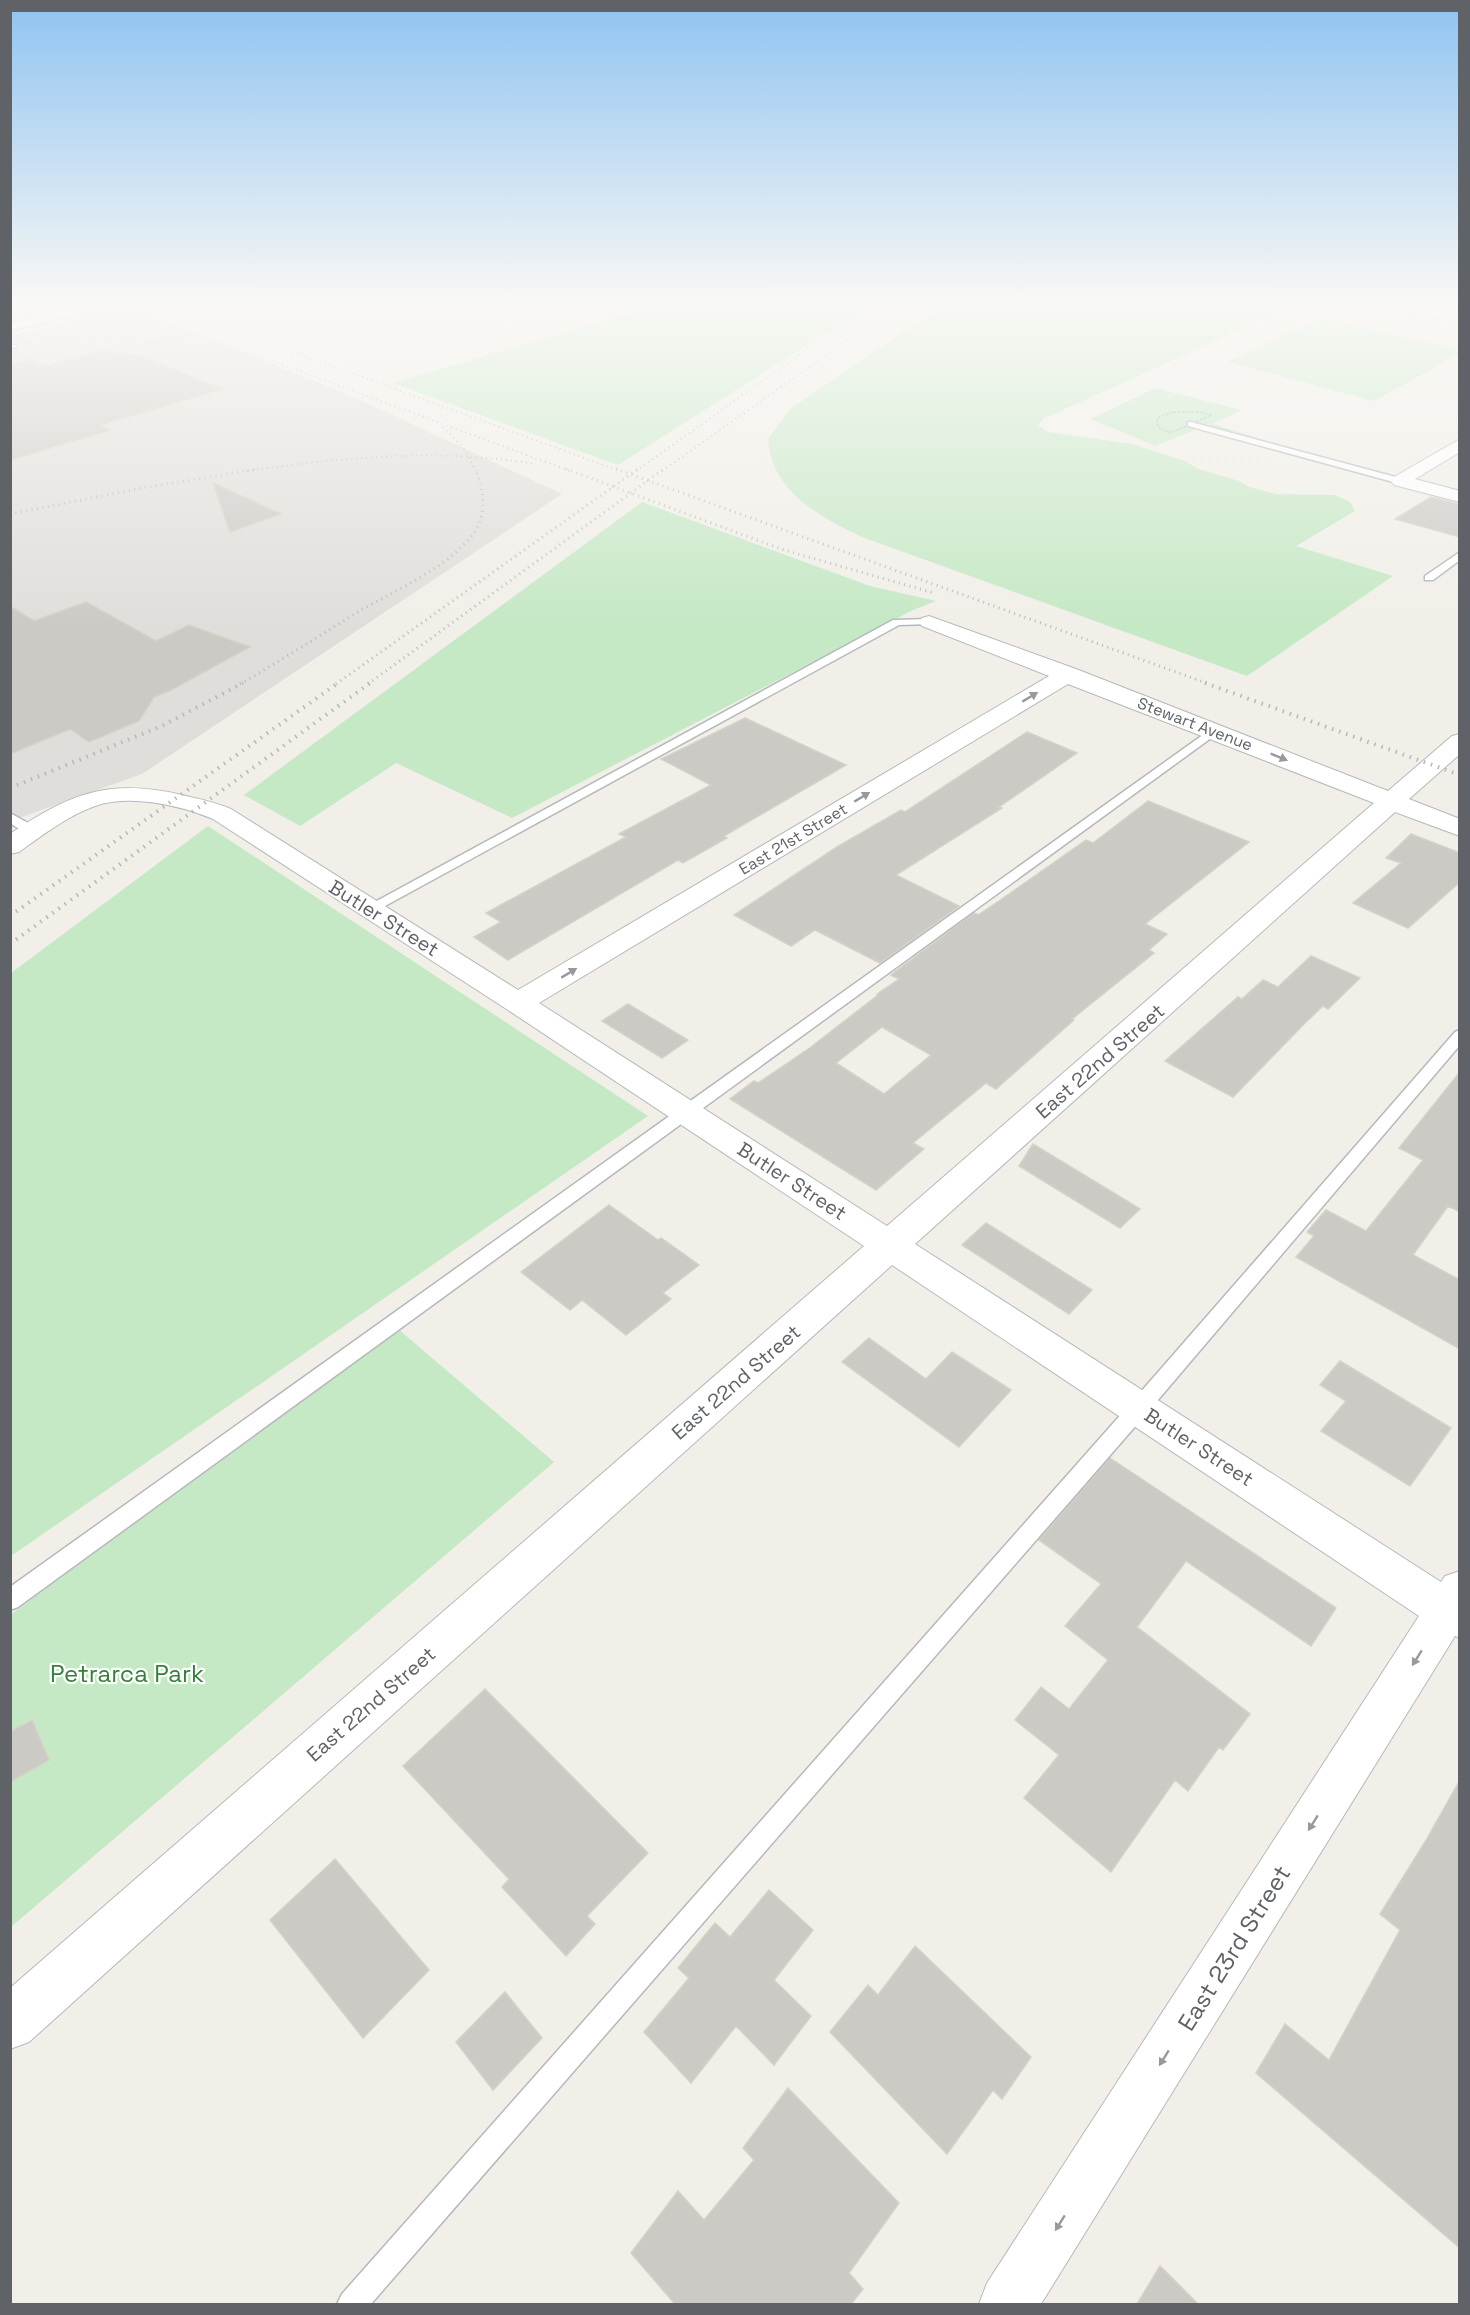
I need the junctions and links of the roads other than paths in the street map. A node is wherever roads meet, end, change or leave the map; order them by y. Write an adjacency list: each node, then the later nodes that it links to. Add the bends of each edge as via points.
1 (1191, 424): 3 (lane)
2 (1460, 444): 3 (street)
3 (1400, 481): 4 (street)
4 (1460, 497)
5 (1460, 555): 6 (lane)
6 (1429, 578)
7 (929, 622): 8 (street, Stewart Avenue); 16 (lane, via 897,622)
8 (1068, 674): 9 (street, Stewart Avenue); 17 (street, East 21st Street, one-way to 8)
9 (1214, 732): 11 (street, Stewart Avenue, one-way to 11); 19 (lane)
10 (1455, 749): 11 (street, East 22nd Street)
11 (1392, 802): 13 (street, Stewart Avenue); 20 (street, East 22nd Street)
12 (10, 817): 14 (lane)
13 (1460, 828)
14 (32, 831): 15 (street, Butler Street); 16 (street, Butler Street, via 76,805 105,795 148,794 209,808)
15 (10, 846)
16 (369, 909): 17 (street, Butler Street)
17 (518, 1003): 19 (street, Butler Street)
18 (1460, 1035): 21 (lane)
19 (688, 1113): 20 (street, Butler Street); 22 (lane)
20 (891, 1245): 21 (street, Butler Street); 24 (street, East 22nd Street)
21 (1139, 1408): 23 (street, Butler Street); 25 (lane)
22 (10, 1600)
23 (1456, 1606): 26 (street, East 23rd Street, one-way to 26)
24 (10, 2023)
25 (352, 2304)
26 (1008, 2304)

